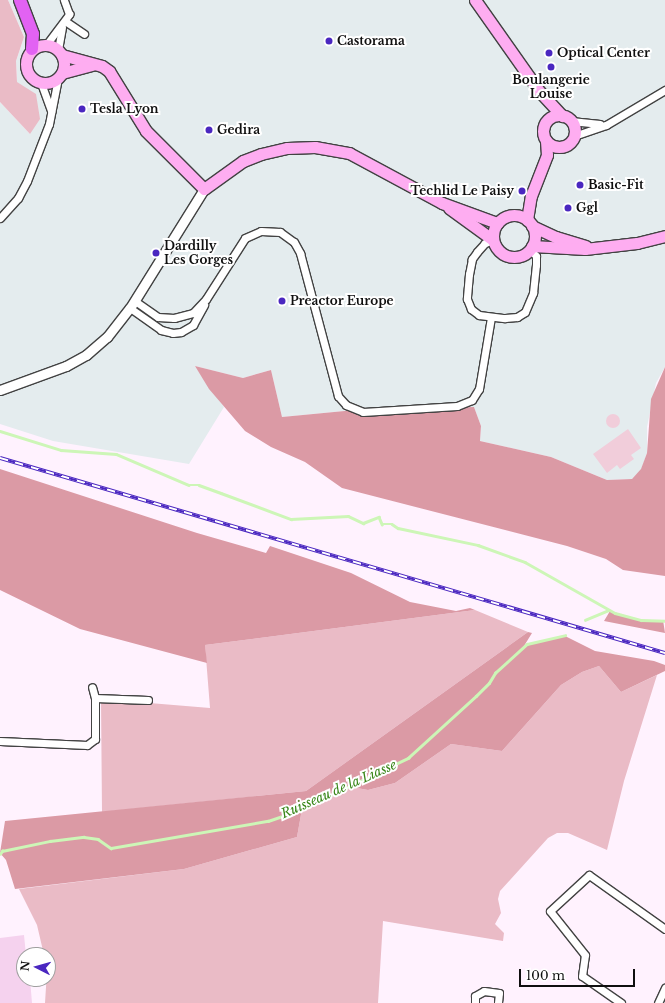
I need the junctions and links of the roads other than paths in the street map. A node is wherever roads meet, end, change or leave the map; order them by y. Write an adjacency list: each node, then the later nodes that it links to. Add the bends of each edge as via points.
1 (20, 0): 7 (highway, via 33,34)
2 (64, 0): 4 (street, via 69,14)
3 (475, 0): 13 (main road)
4 (63, 24): 5 (street); 6 (street); 8 (street)
5 (84, 34)
6 (46, 45): 7 (main road); 8 (main road)
7 (32, 49): 11 (main road, via 26,66 30,77)
8 (60, 53): 9 (main road); 10 (main road)
9 (96, 65): 10 (main road); 22 (main road, via 109,71 146,131)
10 (60, 76): 11 (main road); 14 (street)
11 (41, 83): 14 (street)
12 (665, 90): 17 (street)
13 (540, 92): 15 (main road); 16 (main road)
14 (51, 111): 26 (street, via 49,124 27,181 18,198)
15 (567, 119): 16 (main road); 17 (street); 18 (main road)
16 (548, 121): 19 (main road, via 544,131)
17 (606, 125): 18 (street)
18 (574, 136): 20 (main road)
19 (546, 140): 20 (main road, via 554,146); 21 (main road, via 547,155)
20 (564, 147): 21 (main road)
21 (541, 174): 23 (main road)
22 (204, 189): 24 (main road, via 243,161 261,154 287,148 315,146 349,153); 36 (street)
23 (531, 196): 25 (main road); 28 (main road)
24 (442, 203): 27 (main road); 29 (main road)
25 (515, 215): 27 (main road); 28 (main road)
26 (0, 218)
27 (497, 223): 31 (main road)
28 (530, 223): 32 (main road, via 534,232); 33 (main road, via 556,237)
29 (476, 229): 31 (main road); 34 (street, via 480,240)
30 (665, 236): 33 (main road, via 638,243)
31 (493, 240): 32 (main road, via 505,256 519,257); 34 (street)
32 (531, 248): 33 (main road); 37 (street, via 536,259 533,293 525,312 517,317)
33 (592, 248)
34 (478, 251): 37 (street, via 472,259 467,299 471,309 479,315)
35 (206, 300): 36 (street, via 193,313 164,318); 36 (street, via 193,325 177,333 161,330); 37 (street, via 245,238 267,230 288,237 300,253 338,396 346,405 363,412 457,406 472,400 479,389)
36 (132, 305): 38 (street, via 108,337 86,355 66,366)
37 (491, 317)
38 (1, 387)
39 (92, 687): 40 (street)
40 (95, 698): 41 (street); 42 (street, via 95,739 88,745)
41 (148, 700)
42 (0, 741)
43 (665, 929): 47 (street, via 589,875 550,911 585,955 582,976)
44 (665, 988): 48 (street)
45 (475, 1003): 46 (street, via 475,996 484,991 500,993)
46 (498, 1003)
47 (621, 1003)
48 (658, 1003)

